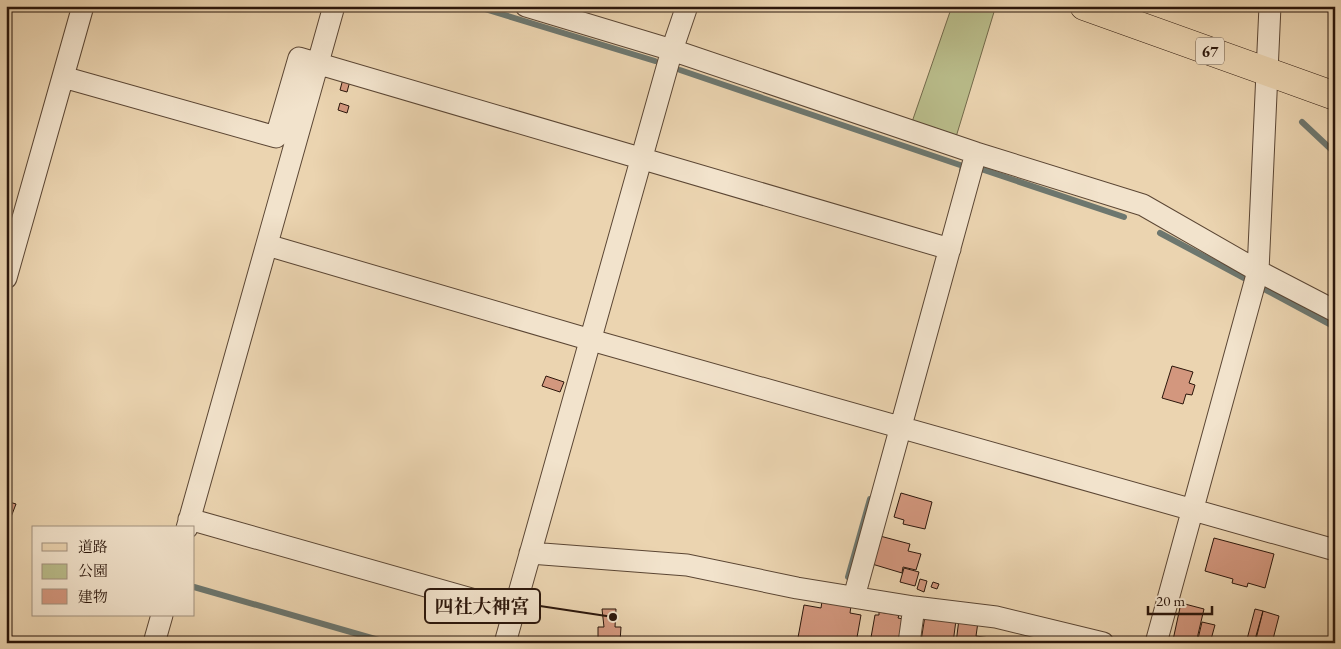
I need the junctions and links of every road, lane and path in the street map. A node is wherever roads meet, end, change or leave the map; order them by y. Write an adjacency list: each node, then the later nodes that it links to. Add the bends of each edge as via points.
1 (83, 6): 10 (street)
2 (334, 6): 8 (street)
3 (526, 6): 7 (street)
4 (687, 6): 7 (street)
5 (1084, 6): 9 (main road, 67)
6 (1270, 6): 9 (street)
7 (672, 50): 12 (street); 13 (street)
8 (318, 63): 10 (street, via 299,58 276,137); 13 (street); 14 (street)
9 (1268, 71): 11 (main road, 67); 16 (street)
10 (63, 77): 17 (street)
11 (1335, 96)
12 (976, 153): 15 (street); 16 (street, via 1143,205)
13 (642, 158): 15 (street); 19 (street)
14 (266, 245): 19 (street); 22 (street)
15 (950, 249): 20 (street)
16 (1258, 271): 18 (street); 21 (street)
17 (6, 278)
18 (1335, 311)
19 (590, 340): 20 (street); 24 (street)
20 (901, 428): 21 (street); 25 (street)
21 (1192, 510): 23 (street); 33 (street)
22 (188, 523): 27 (street)
23 (1335, 550)
24 (530, 553): 25 (street, via 687,565); 27 (street)
25 (854, 597): 26 (street)
26 (914, 607): 31 (street); 32 (street, via 996,617)
27 (514, 611): 30 (street)
28 (162, 616): 29 (street)
29 (156, 642)
30 (505, 643)
31 (909, 643)
32 (1103, 643)
33 (1156, 643)

